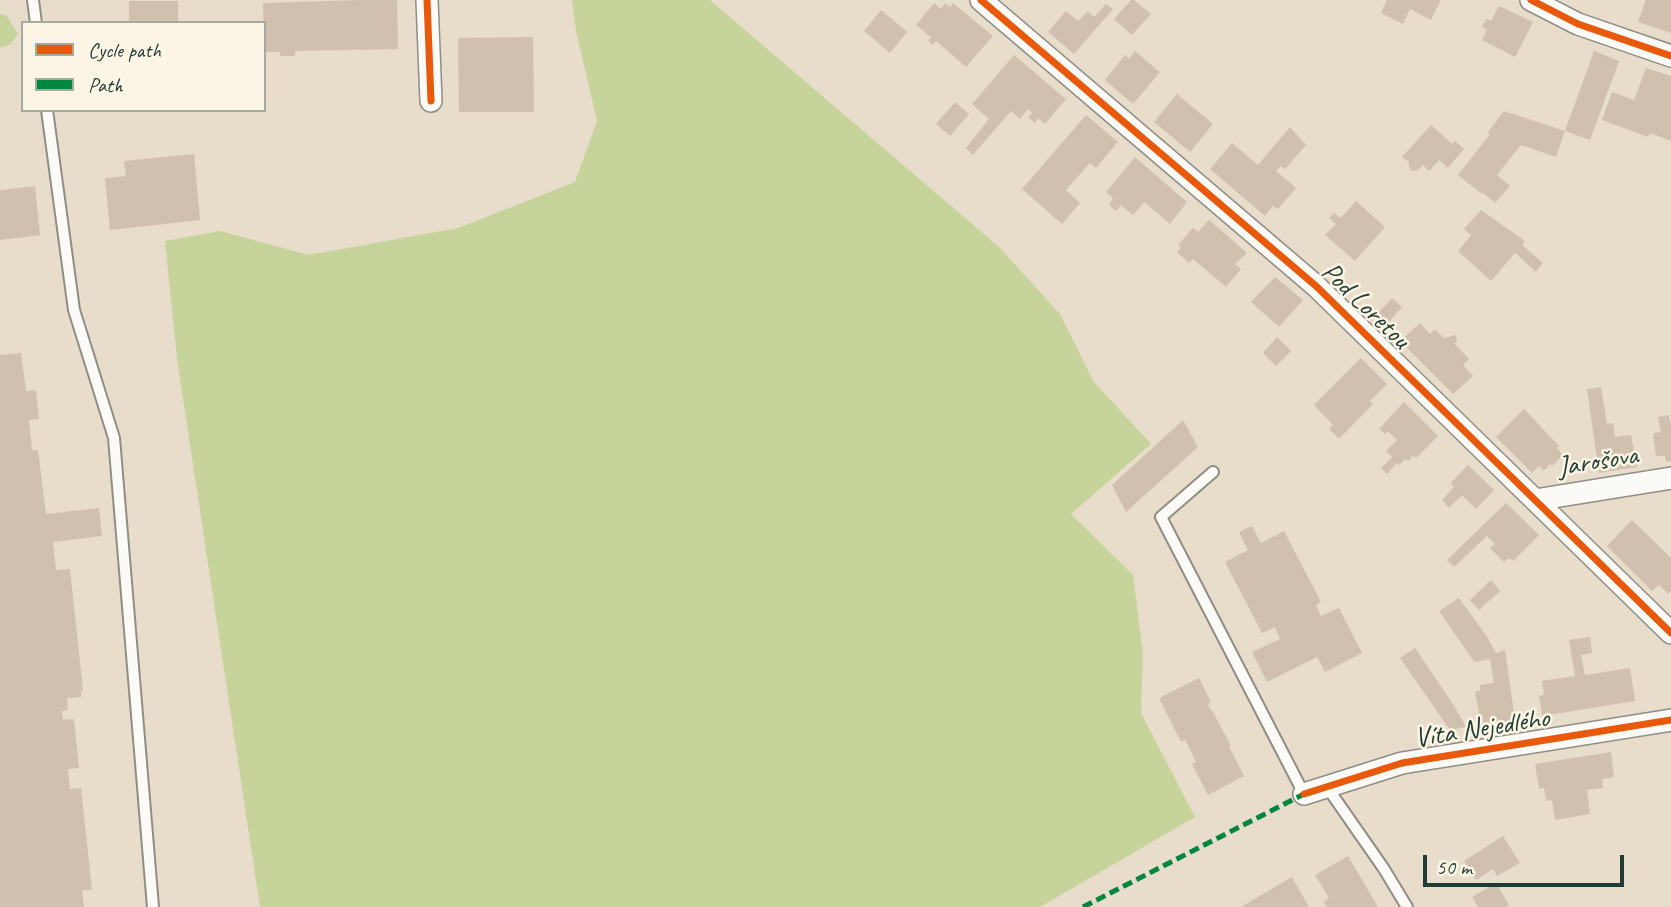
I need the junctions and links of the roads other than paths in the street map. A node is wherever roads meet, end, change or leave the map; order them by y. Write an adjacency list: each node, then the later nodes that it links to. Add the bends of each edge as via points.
1 (33, 0): 5 (lane)
2 (427, 0): 7 (street)
3 (981, 0): 11 (street, Pod Loretou, via 1316,286)
4 (1531, 0): 6 (street, via 1578,24)
5 (36, 21)
6 (1671, 56)
7 (431, 101)
8 (47, 112): 16 (lane, via 74,310 114,438)
9 (1213, 472): 15 (lane, via 1161,517)
10 (1671, 478): 11 (street, Jarošova)
11 (1535, 500): 12 (street, Pod Loretou)
12 (1671, 633)
13 (1671, 720): 14 (street, Víta Nejedlého, via 1402,764)
14 (1326, 787): 15 (street, Víta Nejedlého); 17 (lane)
15 (1304, 794)
16 (153, 907)
17 (1407, 907)

